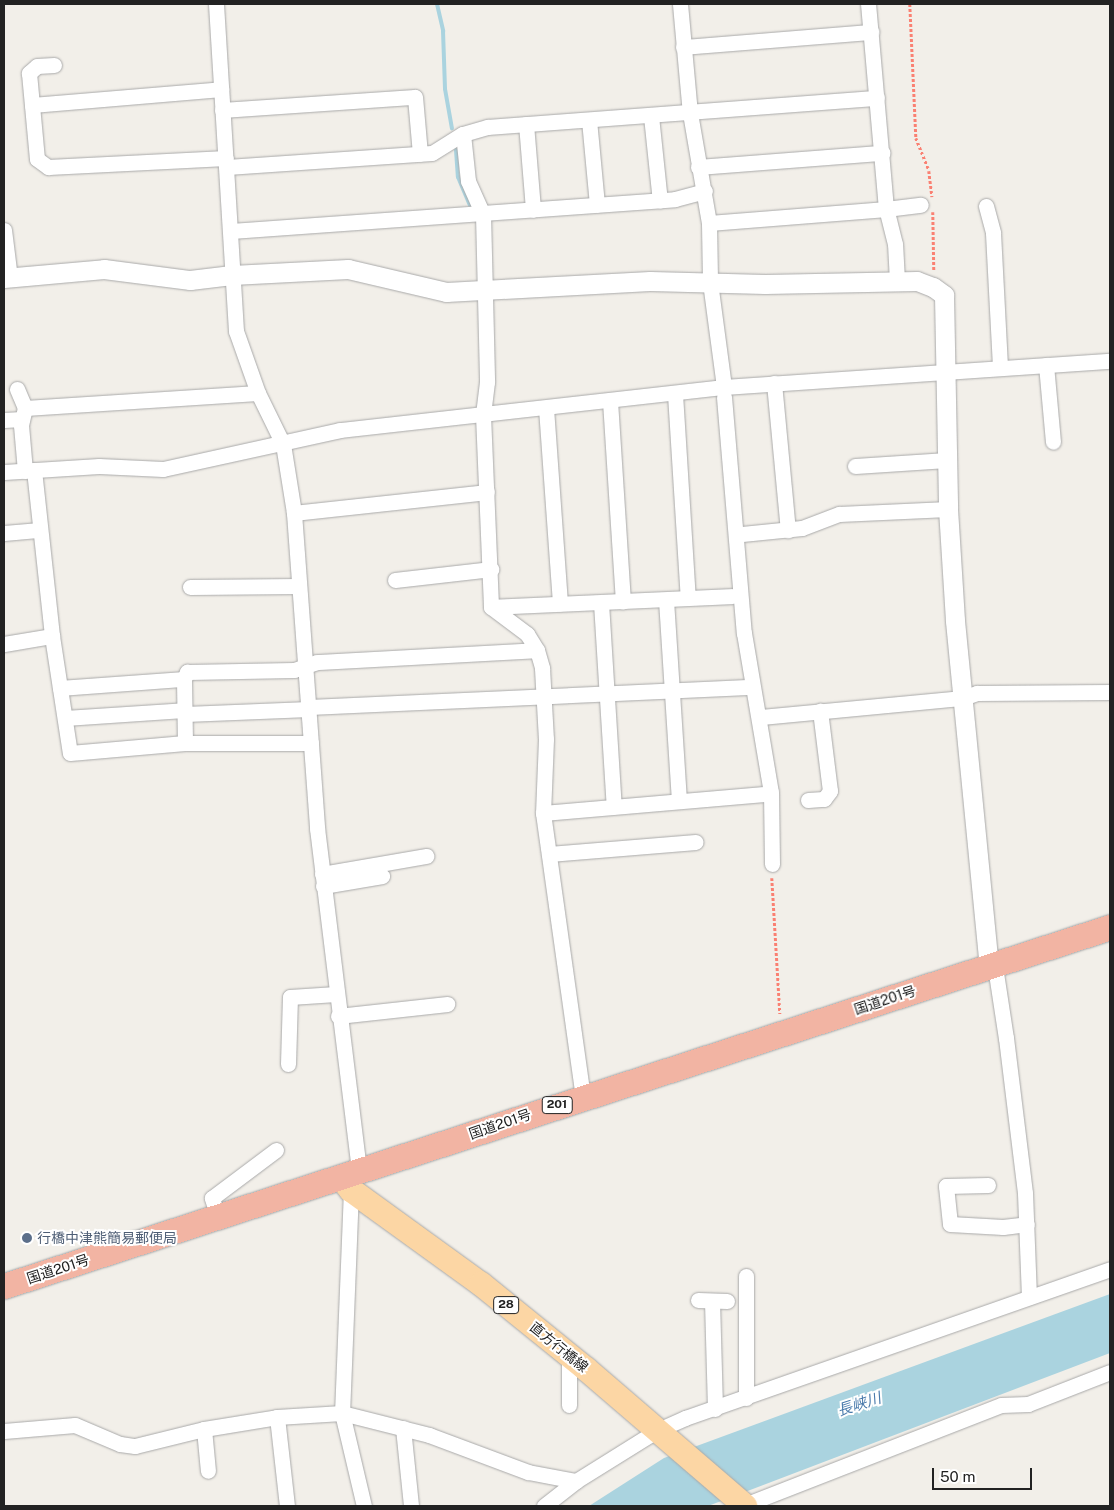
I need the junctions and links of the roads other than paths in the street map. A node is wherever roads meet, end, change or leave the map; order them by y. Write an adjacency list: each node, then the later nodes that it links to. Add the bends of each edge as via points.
1 (216, 4): 7 (street)
2 (680, 4): 5 (street)
3 (868, 4): 4 (street)
4 (871, 32): 5 (street); 8 (street)
5 (683, 46): 11 (street)
6 (54, 65): 9 (street, via 37,66 29,73)
7 (221, 89): 9 (street); 10 (street)
8 (877, 98): 11 (street); 16 (street)
9 (32, 105): 18 (street, via 37,159 48,167)
10 (222, 110): 17 (street, via 415,97); 18 (street)
11 (690, 113): 12 (street); 19 (street)
12 (651, 116): 13 (street); 21 (street)
13 (589, 120): 14 (street); 22 (street)
14 (526, 124): 15 (street, via 488,127); 26 (street)
15 (463, 134): 17 (street, via 432,153); 27 (street, via 468,181)
16 (882, 153): 19 (street); 25 (street)
17 (420, 154): 18 (street)
18 (227, 162): 30 (street)
19 (698, 167): 20 (street)
20 (705, 191): 21 (street); 28 (street)
21 (660, 201): 22 (street)
22 (597, 205): 26 (street)
23 (921, 205): 25 (street)
24 (986, 206): 38 (street, via 993,233)
25 (886, 208): 28 (street); 33 (street, via 895,244)
26 (533, 210): 27 (street)
27 (483, 214): 30 (street); 35 (street)
28 (709, 223): 34 (street)
29 (4, 230): 32 (street)
30 (231, 231): 31 (street)
31 (232, 275): 32 (street, via 190,280 104,269); 35 (street, via 348,270 446,292); 43 (street, via 240,348)
32 (7, 278)
33 (897, 281): 34 (street); 39 (street, via 916,281 933,287 944,296)
34 (710, 282): 35 (street, via 650,281); 42 (street)
35 (486, 292): 48 (street, via 487,382)
36 (1110, 361): 37 (street)
37 (1046, 365): 38 (street); 50 (street)
38 (1000, 368): 39 (street)
39 (945, 373): 40 (street); 52 (street)
40 (774, 384): 42 (street); 60 (street)
41 (17, 389): 47 (street)
42 (724, 392): 44 (street); 89 (street, via 743,623)
43 (258, 393): 47 (street); 51 (street)
44 (675, 394): 45 (street); 68 (street)
45 (610, 401): 46 (street); 71 (street)
46 (546, 408): 48 (street); 72 (street)
47 (23, 413): 49 (street); 54 (street)
48 (483, 415): 51 (street, via 340,430); 56 (street)
49 (4, 420)
50 (1053, 442)
51 (283, 444): 54 (street, via 163,469 99,466); 58 (street)
52 (947, 460): 53 (street); 57 (street)
53 (855, 466)
54 (30, 470): 55 (street); 59 (street)
55 (4, 472)
56 (487, 492): 58 (street); 63 (street)
57 (948, 509): 60 (street, via 839,514); 85 (street)
58 (294, 513): 65 (street)
59 (40, 530): 61 (street); 74 (street)
60 (788, 530): 62 (street)
61 (4, 533)
62 (742, 534)
63 (491, 569): 64 (street); 73 (street)
64 (395, 580)
65 (299, 586): 66 (street); 77 (street)
66 (190, 587)
67 (732, 596): 68 (street)
68 (688, 598): 69 (street)
69 (666, 600): 71 (street); 81 (street)
70 (601, 602): 71 (street); 72 (street); 83 (street)
71 (623, 602)
72 (560, 604): 73 (street)
73 (491, 607): 76 (street, via 527,634)
74 (52, 636): 75 (street); 80 (street)
75 (4, 644)
76 (537, 650): 77 (street); 84 (street)
77 (306, 665): 78 (street, via 294,670 187,672); 86 (street)
78 (184, 678): 80 (street); 88 (street)
79 (748, 687): 81 (street)
80 (60, 688): 90 (street)
81 (671, 691): 83 (street); 95 (street)
82 (1110, 692): 85 (street, via 1019,691 977,693)
83 (606, 694): 84 (street); 96 (street)
84 (544, 696): 86 (street); 97 (street)
85 (963, 698): 87 (street); 105 (street)
86 (309, 708): 88 (street); 92 (street)
87 (820, 711): 89 (street); 94 (street, via 830,791 824,799)
88 (184, 712): 90 (street); 91 (street)
89 (761, 717): 101 (street, via 771,792)
90 (65, 718): 91 (street, via 70,753)
91 (185, 743): 92 (street)
92 (311, 743): 103 (street)
93 (764, 794): 95 (street)
94 (808, 800)
95 (679, 801): 96 (street)
96 (614, 807): 97 (street)
97 (543, 813): 99 (street)
98 (696, 842): 99 (street)
99 (549, 854): 110 (street)
100 (426, 856): 103 (street)
101 (772, 864)
102 (382, 876): 103 (street)
103 (323, 880): 106 (street)
104 (1110, 927): 105 (highway, 国道201号 / 201)
105 (989, 967): 110 (highway, 国道201号 / 201); 115 (street, via 996,973 1006,1038)
106 (336, 994): 108 (street); 109 (street, via 290,997)
107 (447, 1004): 108 (street)
108 (338, 1016): 112 (street)
109 (288, 1064)
110 (583, 1096): 112 (highway, 国道201号 / 201)
111 (276, 1150): 114 (street, via 212,1198)
112 (351, 1180): 114 (highway, 国道201号 / 201); 121 (main road, 直方行橋線 / 28); 126 (street)
113 (988, 1185): 115 (street, via 946,1186 950,1224 1002,1227)
114 (218, 1217): 118 (highway, 国道201号 / 201)
115 (1028, 1224): 119 (street)
116 (1110, 1269): 119 (street)
117 (746, 1276): 123 (street)
118 (4, 1286)
119 (1029, 1297): 123 (street)
120 (712, 1300): 125 (street)
121 (569, 1355): 124 (street); 131 (main road, 直方行橋線 / 28)
122 (1110, 1372): 134 (street, via 1028,1404 1001,1405 878,1451 868,1459)
123 (746, 1398): 125 (street)
124 (569, 1405)
125 (716, 1409): 131 (street)
126 (342, 1413): 127 (street); 128 (street); 136 (street)
127 (277, 1417): 129 (street); 135 (street)
128 (403, 1428): 133 (street, via 528,1472); 137 (street)
129 (204, 1429): 130 (street, via 135,1446 120,1444 75,1424); 132 (street)
130 (4, 1431)
131 (663, 1434): 133 (street); 134 (main road, 直方行橋線 / 28)
132 (208, 1471)
133 (576, 1481): 138 (street)
134 (741, 1503)
135 (287, 1506)
136 (364, 1506)
137 (411, 1506)
138 (544, 1506)

